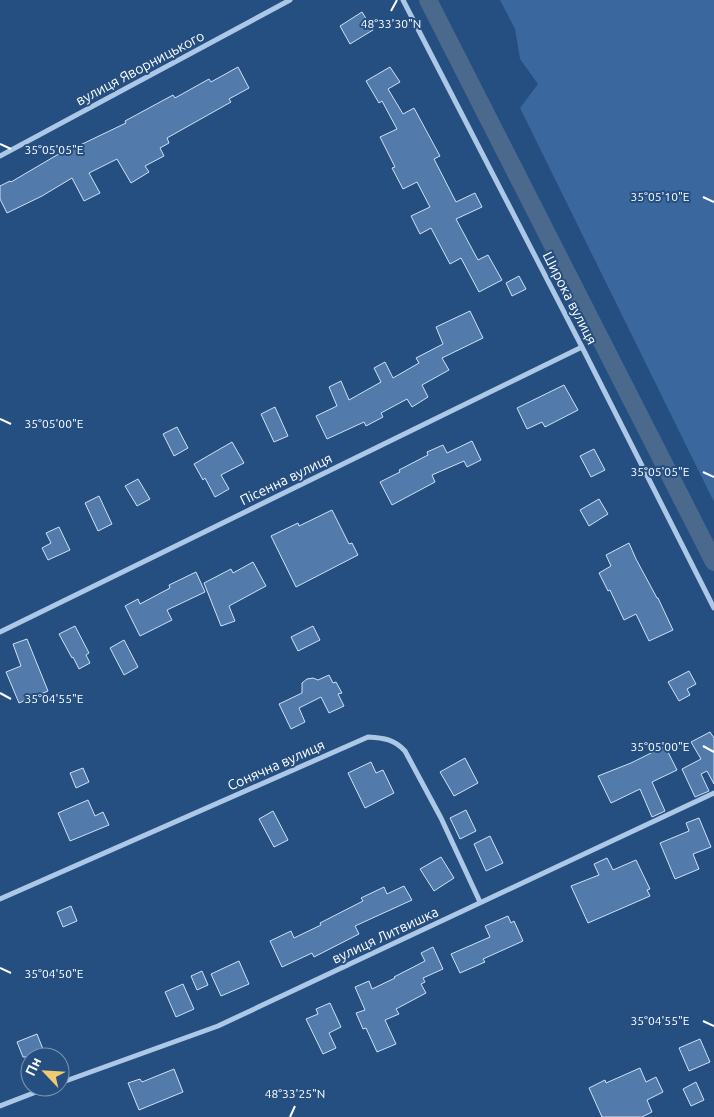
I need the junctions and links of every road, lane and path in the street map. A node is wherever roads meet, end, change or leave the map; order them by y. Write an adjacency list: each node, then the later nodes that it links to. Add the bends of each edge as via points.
1 (290, 0): 3 (street, вулиця Яворницького)
2 (404, 0): 4 (street, Широка вулиця)
3 (0, 156)
4 (582, 347): 5 (street, Широка вулиця); 6 (street, Пісенна вулиця)
5 (714, 608)
6 (0, 632)
7 (714, 794): 9 (street, вулиця Литвишка)
8 (0, 899): 9 (street, Сонячна вулиця, via 368,737 397,742 405,751)
9 (480, 902): 10 (street, вулиця Литвишка, via 218,1026)
10 (70, 1079)
11 (23, 1097): 12 (street)
12 (0, 1106)

